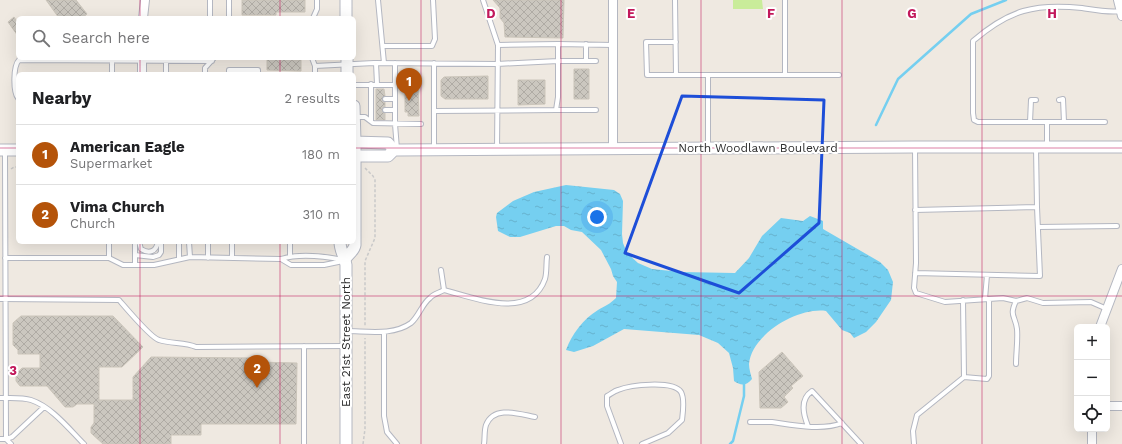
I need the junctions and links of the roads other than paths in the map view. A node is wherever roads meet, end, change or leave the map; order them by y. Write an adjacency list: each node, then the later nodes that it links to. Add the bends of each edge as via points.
1 (145, 0): 14 (street)
2 (210, 0): 15 (lane)
3 (228, 0): 16 (lane)
4 (317, 0): 17 (lane)
5 (346, 0): 18 (main road)
6 (378, 0): 24 (lane)
7 (433, 0): 24 (lane, via 435,39 432,46)
8 (483, 0): 22 (lane)
9 (613, 0): 23 (street)
10 (675, 0): 19 (lane)
11 (785, 0): 52 (lane)
12 (1118, 0): 13 (street)
13 (1122, 13): 74 (lane, via 1069,7 1037,7 1006,18 974,41 974,120)
14 (143, 16)
15 (210, 16)
16 (229, 16)
17 (314, 16)
18 (346, 16)
19 (676, 42): 50 (lane); 50 (lane, via 646,42 646,68 647,75)
20 (558, 44): 21 (lane); 22 (lane); 32 (lane)
21 (586, 44): 23 (lane); 33 (lane)
22 (498, 45): 39 (lane)
23 (613, 45): 84 (street)
24 (383, 46): 36 (lane)
25 (19, 60): 27 (lane)
26 (19, 60): 42 (lane, via 15,67)
27 (112, 60): 43 (lane)
28 (142, 60): 44 (street)
29 (166, 60): 45 (lane)
30 (212, 60): 46 (lane, via 205,68)
31 (313, 60): 40 (lane)
32 (558, 61): 33 (lane); 39 (lane); 69 (lane)
33 (586, 61): 34 (lane)
34 (596, 61)
35 (376, 63): 36 (lane); 41 (lane); 56 (lane)
36 (384, 63): 37 (lane)
37 (395, 63): 38 (lane); 58 (lane)
38 (434, 63): 39 (lane); 71 (lane)
39 (497, 64): 68 (lane)
40 (315, 66): 41 (lane); 49 (lane)
41 (347, 66)
42 (16, 72)
43 (112, 72)
44 (142, 72)
45 (166, 72)
46 (205, 72)
47 (229, 72): 48 (lane)
48 (258, 72)
49 (315, 72)
50 (676, 75): 51 (lane)
51 (708, 75): 52 (lane); 85 (lane)
52 (785, 75): 53 (lane)
53 (839, 75)
54 (16, 84): 59 (lane)
55 (371, 84): 56 (lane); 57 (lane); 64 (lane, via 373,99)
56 (376, 84): 58 (lane)
57 (356, 85)
58 (395, 85): 61 (lane)
59 (16, 95)
60 (385, 99): 61 (lane)
61 (395, 99): 67 (lane)
62 (1036, 100): 74 (lane, via 1031,100)
63 (1059, 100): 76 (lane, via 1063,100)
64 (370, 110): 65 (lane); 73 (lane)
65 (376, 110)
66 (385, 110): 67 (lane)
67 (395, 110): 78 (lane)
68 (497, 110): 69 (lane); 71 (lane); 86 (lane)
69 (556, 110): 70 (lane)
70 (596, 110)
71 (434, 111): 90 (lane)
72 (356, 112): 73 (lane)
73 (370, 121): 78 (lane)
74 (1030, 122): 75 (lane)
75 (1047, 122): 76 (lane); 82 (lane)
76 (1064, 122): 77 (lane)
77 (1105, 122)
78 (395, 124): 79 (lane); 89 (lane)
79 (421, 124)
80 (356, 142): 89 (main road, North Woodlawn Boulevard, via 388,143)
81 (915, 147): 82 (main road, North Woodlawn Boulevard); 85 (main road, North Woodlawn Boulevard); 94 (lane)
82 (1041, 147): 83 (main road, North Woodlawn Boulevard); 93 (lane)
83 (1122, 147)
84 (613, 148): 85 (main road, North Woodlawn Boulevard); 86 (main road, North Woodlawn Boulevard)
85 (708, 148)
86 (497, 149): 90 (main road, North Woodlawn Boulevard)
87 (2, 150): 88 (main road); 92 (lane)
88 (16, 150)
89 (395, 150): 90 (main road, North Woodlawn Boulevard); 91 (main road, North Woodlawn Boulevard, via 388,156)
90 (434, 150)
91 (356, 156)
92 (3, 192): 113 (lane)
93 (1037, 207): 94 (lane); 96 (lane)
94 (915, 210): 123 (lane)
95 (1117, 226): 96 (lane)
96 (1038, 227): 124 (lane, via 1040,276)
97 (109, 244): 114 (lane)
98 (135, 244): 109 (lane)
99 (140, 244): 100 (lane, via 141,248 149,252)
100 (158, 244)
101 (161, 244): 109 (lane, via 159,255)
102 (179, 244): 118 (lane)
103 (190, 244): 111 (lane)
104 (208, 244): 115 (lane)
105 (232, 244): 116 (lane)
106 (290, 244): 110 (lane)
107 (340, 244): 119 (main road, East 21st Street North)
108 (355, 244): 119 (main road, via 353,251)
109 (135, 255): 120 (lane)
110 (290, 256): 117 (lane); 119 (lane, via 322,256)
111 (190, 257): 115 (lane); 118 (lane)
112 (547, 257): 125 (lane, via 546,278 540,289 531,298 514,304 498,304)
113 (5, 258): 114 (lane); 127 (lane)
114 (109, 258): 120 (lane, via 123,265)
115 (208, 258): 116 (lane)
116 (232, 258): 117 (lane)
117 (281, 259): 119 (lane, via 291,265 324,265)
118 (178, 260): 120 (lane, via 154,265)
119 (345, 260): 133 (main road, East 21st Street North)
120 (135, 265)
121 (1122, 269): 131 (street)
122 (441, 270): 125 (lane)
123 (915, 273): 124 (lane); 129 (lane, via 916,293 945,302)
124 (987, 275): 128 (lane)
125 (444, 290): 134 (lane, via 429,298 411,322 398,329)
126 (0, 299): 127 (lane)
127 (5, 299): 135 (lane, via 119,300 157,340 196,347); 140 (lane)
128 (987, 299): 129 (lane); 130 (lane, via 1003,298); 138 (lane, via 989,376 987,379)
129 (964, 300): 138 (lane)
130 (1016, 301): 131 (lane, via 1027,298 1043,303 1091,302); 137 (lane, via 1012,310 1017,328)
131 (1107, 309): 132 (street)
132 (1101, 324)
133 (346, 331): 134 (lane); 136 (main road, East 21st Street North)
134 (384, 332): 155 (lane, via 384,416 387,432)
135 (304, 346): 136 (lane); 153 (lane)
136 (346, 346): 154 (main road, East 21st Street North)
137 (1016, 364)
138 (964, 377): 160 (lane, via 917,416 912,431)
139 (0, 398): 140 (lane)
140 (6, 398): 143 (lane, via 30,400); 150 (lane)
141 (1110, 406): 142 (street)
142 (1122, 406)
143 (44, 407): 150 (lane, via 12,437); 152 (lane)
144 (534, 417): 156 (lane, via 504,412 491,417 485,426)
145 (750, 422): 147 (lane)
146 (842, 423): 147 (lane, via 824,427); 147 (lane, via 812,391 805,398 804,405 804,417); 159 (lane)
147 (808, 426)
148 (1092, 432): 161 (street)
149 (0, 439): 150 (lane)
150 (6, 439): 151 (lane)
151 (10, 444)
152 (84, 444)
153 (304, 444)
154 (346, 444)
155 (397, 444)
156 (484, 444)
157 (621, 444): 158 (lane, via 607,406 607,396 632,386 676,387 682,393 682,420 668,433)
158 (642, 444)
159 (861, 444)
160 (914, 444)
161 (1092, 444)

